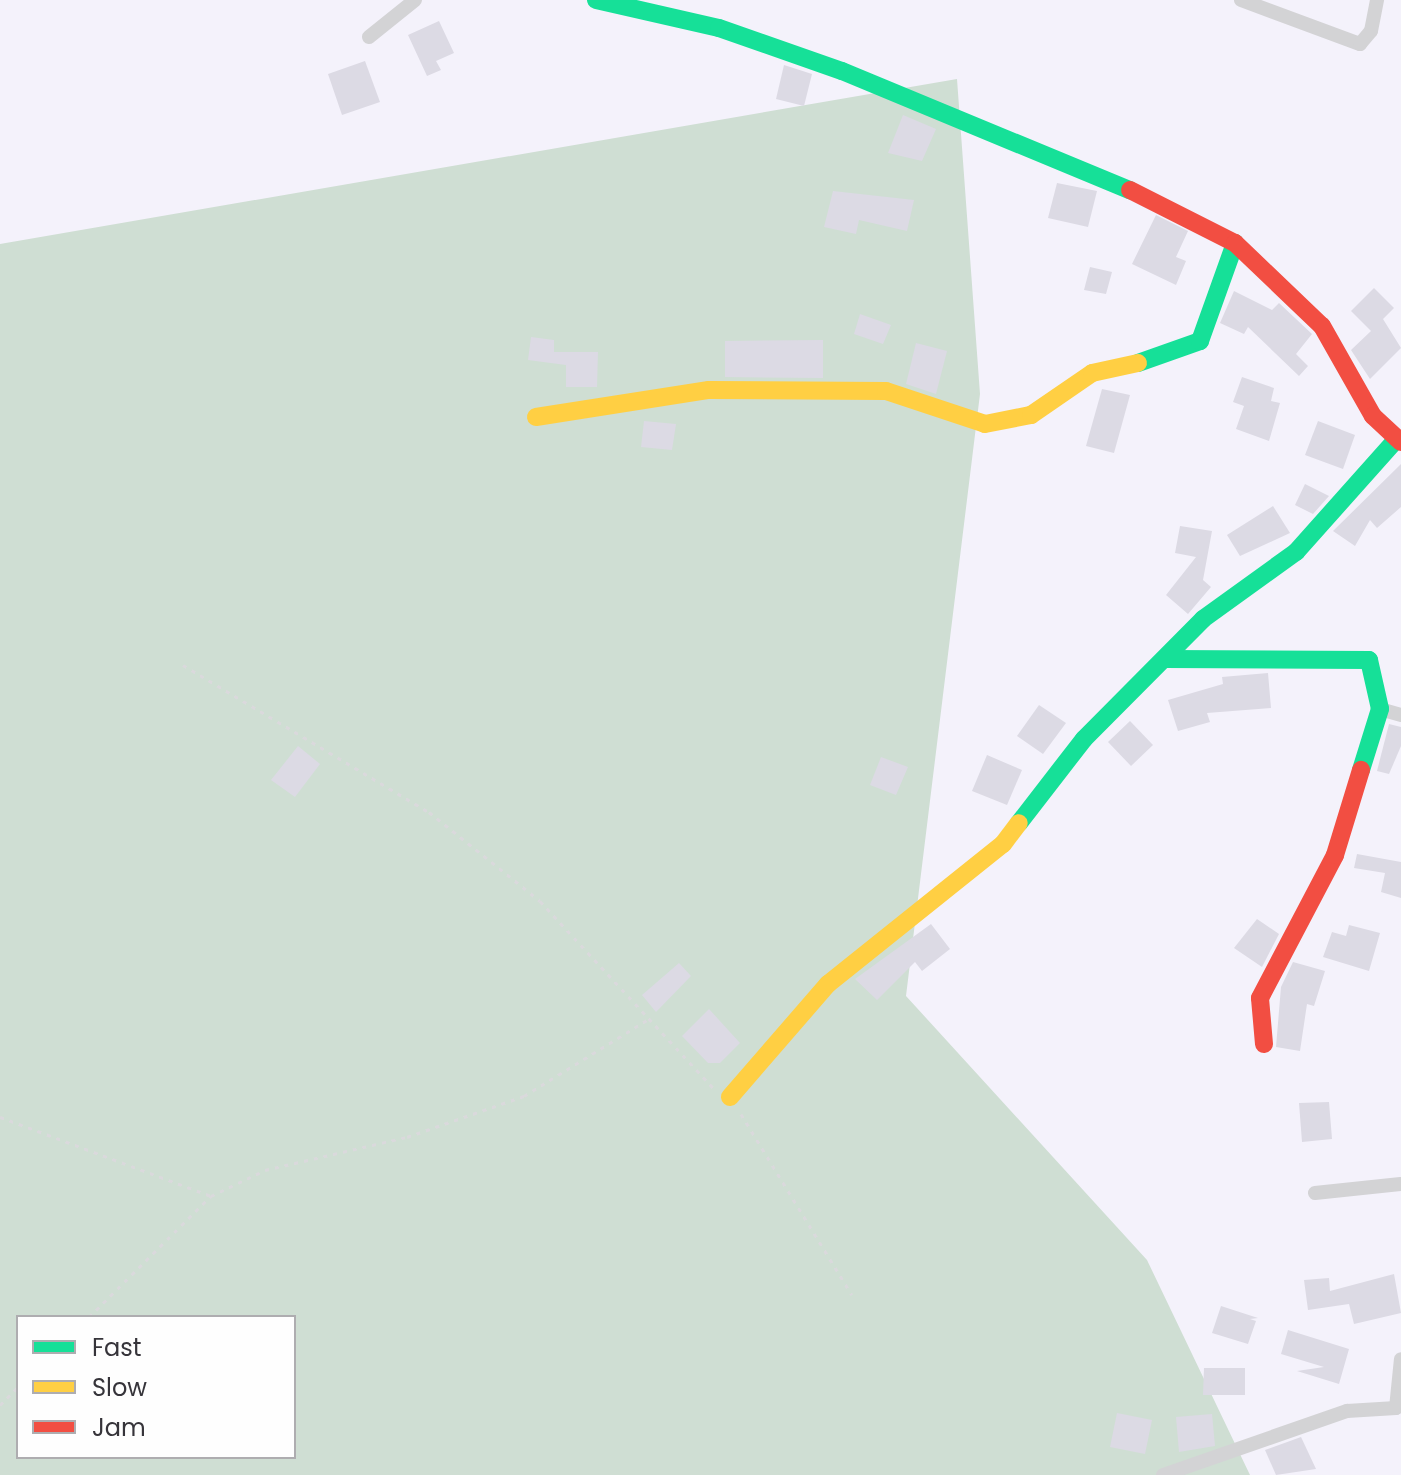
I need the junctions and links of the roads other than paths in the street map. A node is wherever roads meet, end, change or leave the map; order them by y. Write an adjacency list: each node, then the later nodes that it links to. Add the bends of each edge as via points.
1 (415, 0): 5 (street)
2 (596, 0): 6 (street, via 637,15 719,28 842,71 1176,209)
3 (1241, 0): 4 (street, via 1360,44 1371,31)
4 (1377, 0)
5 (369, 37)
6 (1235, 243): 7 (street, via 1200,341 1174,355 1092,373 1031,415 985,424 886,391 709,390); 8 (street, via 1322,326 1355,391)
7 (536, 417)
8 (1398, 442): 9 (street, via 1296,552 1203,619)
9 (1165, 659): 10 (street, via 1369,660); 13 (street, via 1084,739 1003,844 828,984)
10 (1380, 709): 11 (street); 12 (street, via 1335,855 1260,998)
11 (1401, 715)
12 (1264, 1044)
13 (730, 1097)
14 (1401, 1184): 15 (street)
15 (1315, 1193)
16 (1401, 1359): 17 (street)
17 (1399, 1409): 18 (street, via 1347,1411)
18 (1163, 1475)

